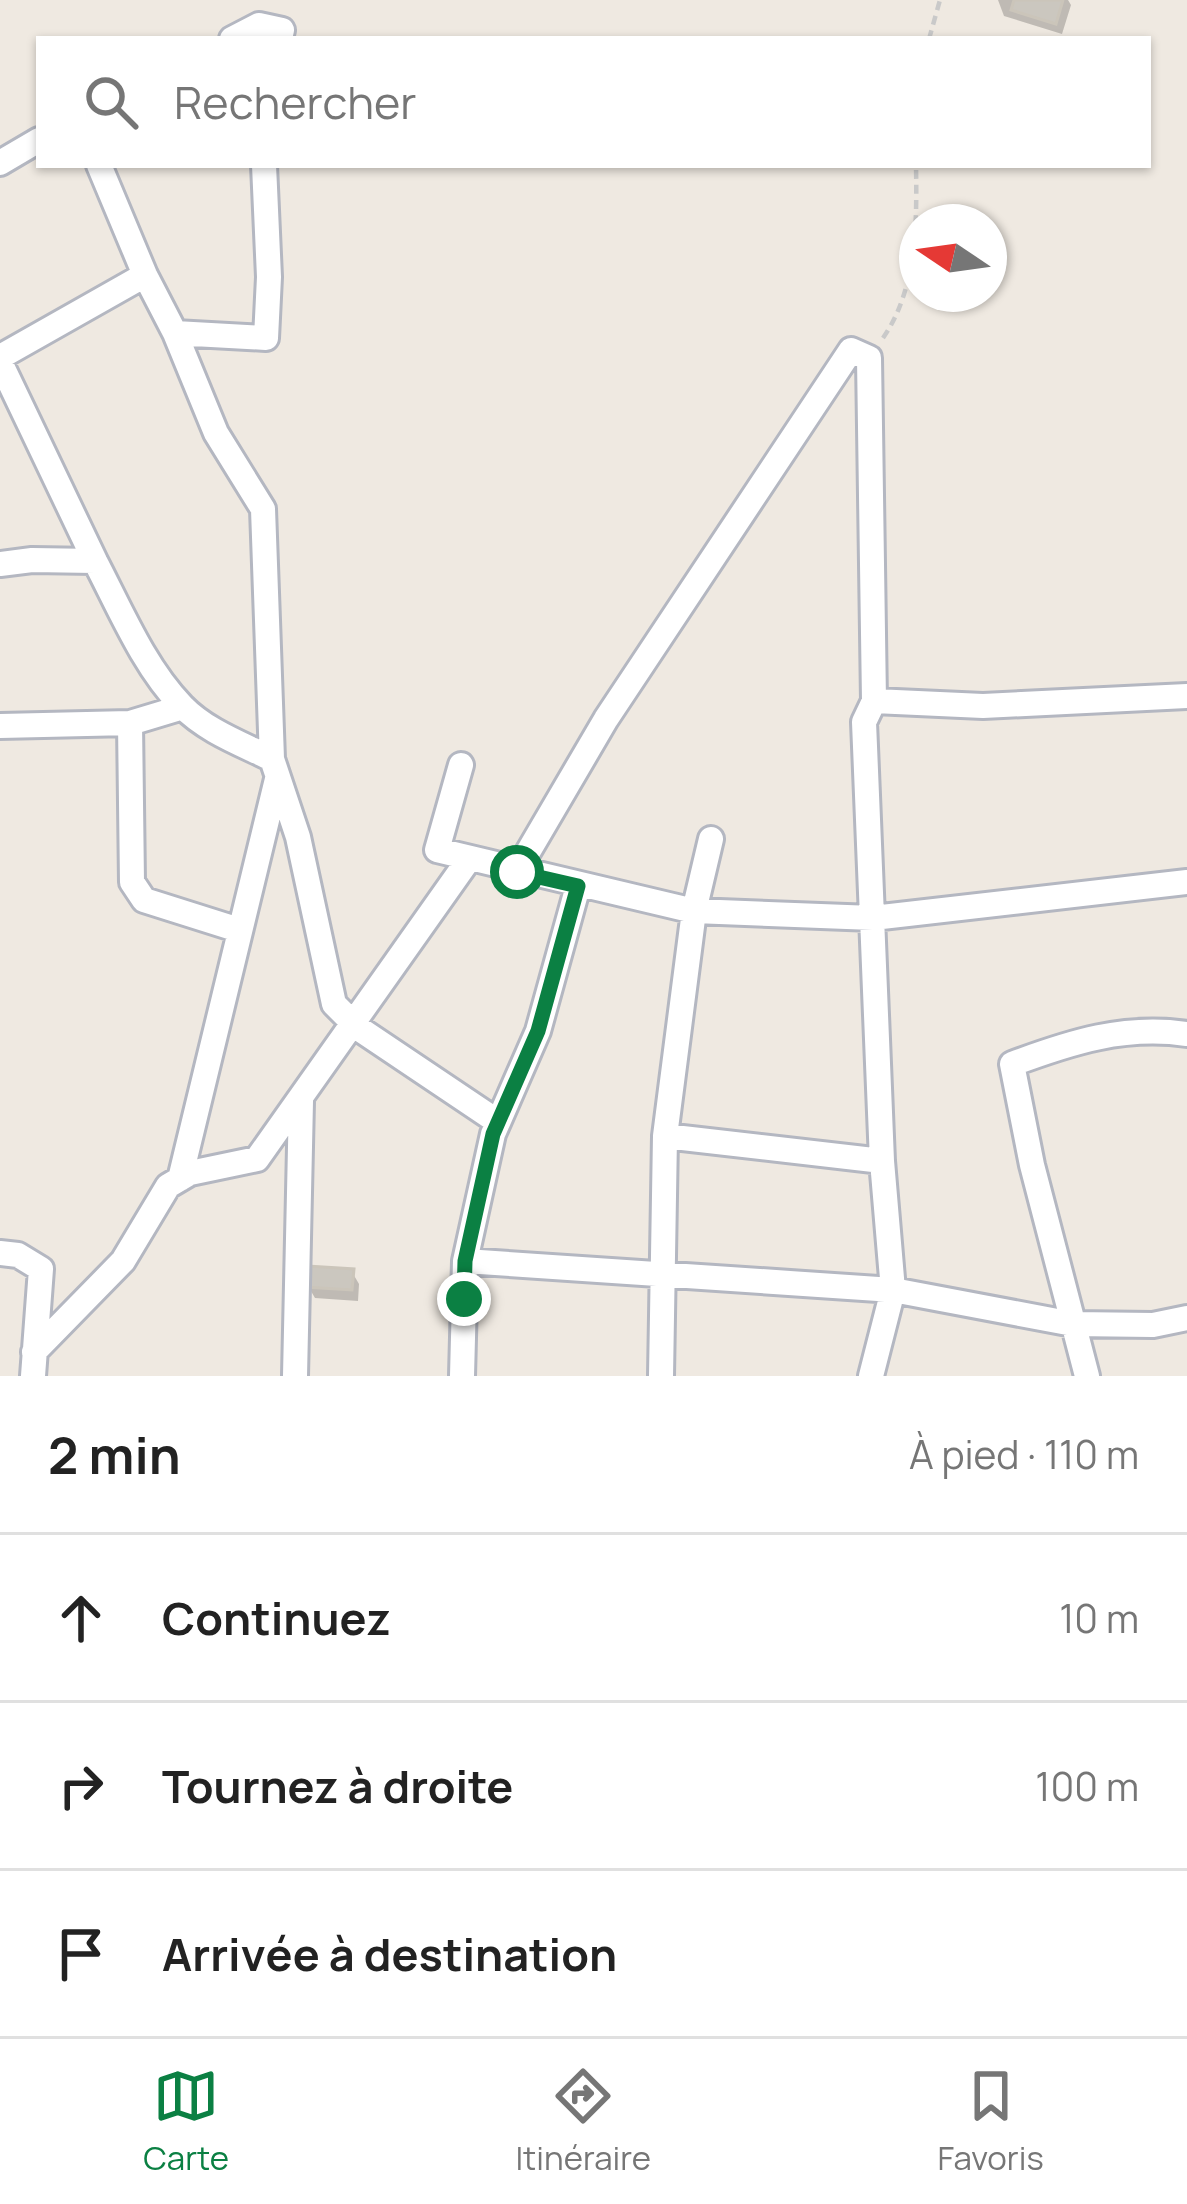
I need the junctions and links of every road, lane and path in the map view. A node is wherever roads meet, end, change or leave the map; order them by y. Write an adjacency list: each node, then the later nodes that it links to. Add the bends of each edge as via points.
1 (940, 0): 4 (path)
2 (238, 36): 3 (street, via 259,25)
3 (281, 36)
4 (930, 36)
5 (36, 142): 6 (street)
6 (0, 163)
7 (101, 168): 10 (street)
8 (264, 168): 11 (street, via 266,338)
9 (916, 168): 12 (path, via 914,260 891,326)
10 (145, 275): 11 (street); 13 (street)
11 (175, 333): 22 (street, via 216,433 263,509)
12 (869, 358): 17 (street); 25 (street, via 851,350 606,719)
13 (0, 360): 14 (street)
14 (95, 561): 15 (street); 18 (street)
15 (0, 564)
16 (1187, 696): 17 (street, via 983,706)
17 (874, 701): 29 (street, via 864,722)
18 (183, 707): 19 (street); 22 (street)
19 (130, 723): 20 (street); 30 (street, via 132,883 144,900)
20 (0, 726)
21 (460, 765): 24 (street, via 436,850)
22 (275, 768): 30 (street); 31 (street, via 334,1004)
23 (711, 838): 28 (street)
24 (469, 859): 25 (street); 31 (street)
25 (517, 872): 27 (street)
26 (1187, 882): 29 (street)
27 (578, 886): 28 (street); 34 (street, via 538,1031)
28 (694, 911): 29 (street); 35 (street)
29 (873, 918): 36 (street)
30 (239, 930): 37 (street)
31 (354, 1024): 33 (street); 34 (street)
32 (1187, 1034): 43 (street, via 1095,1035 1012,1064)
33 (301, 1101): 37 (street, via 257,1160); 45 (street)
34 (498, 1122): 39 (street)
35 (665, 1136): 36 (street); 40 (street)
36 (882, 1161): 41 (street)
37 (181, 1179): 44 (street)
38 (0, 1253): 44 (street, via 40,1269)
39 (465, 1261): 40 (street); 46 (street)
40 (662, 1277): 41 (street); 47 (street)
41 (893, 1290): 43 (street); 48 (street)
42 (1187, 1318): 43 (street)
43 (1073, 1324): 49 (street)
44 (33, 1364)
45 (295, 1376)
46 (462, 1376)
47 (661, 1376)
48 (871, 1376)
49 (1087, 1376)

